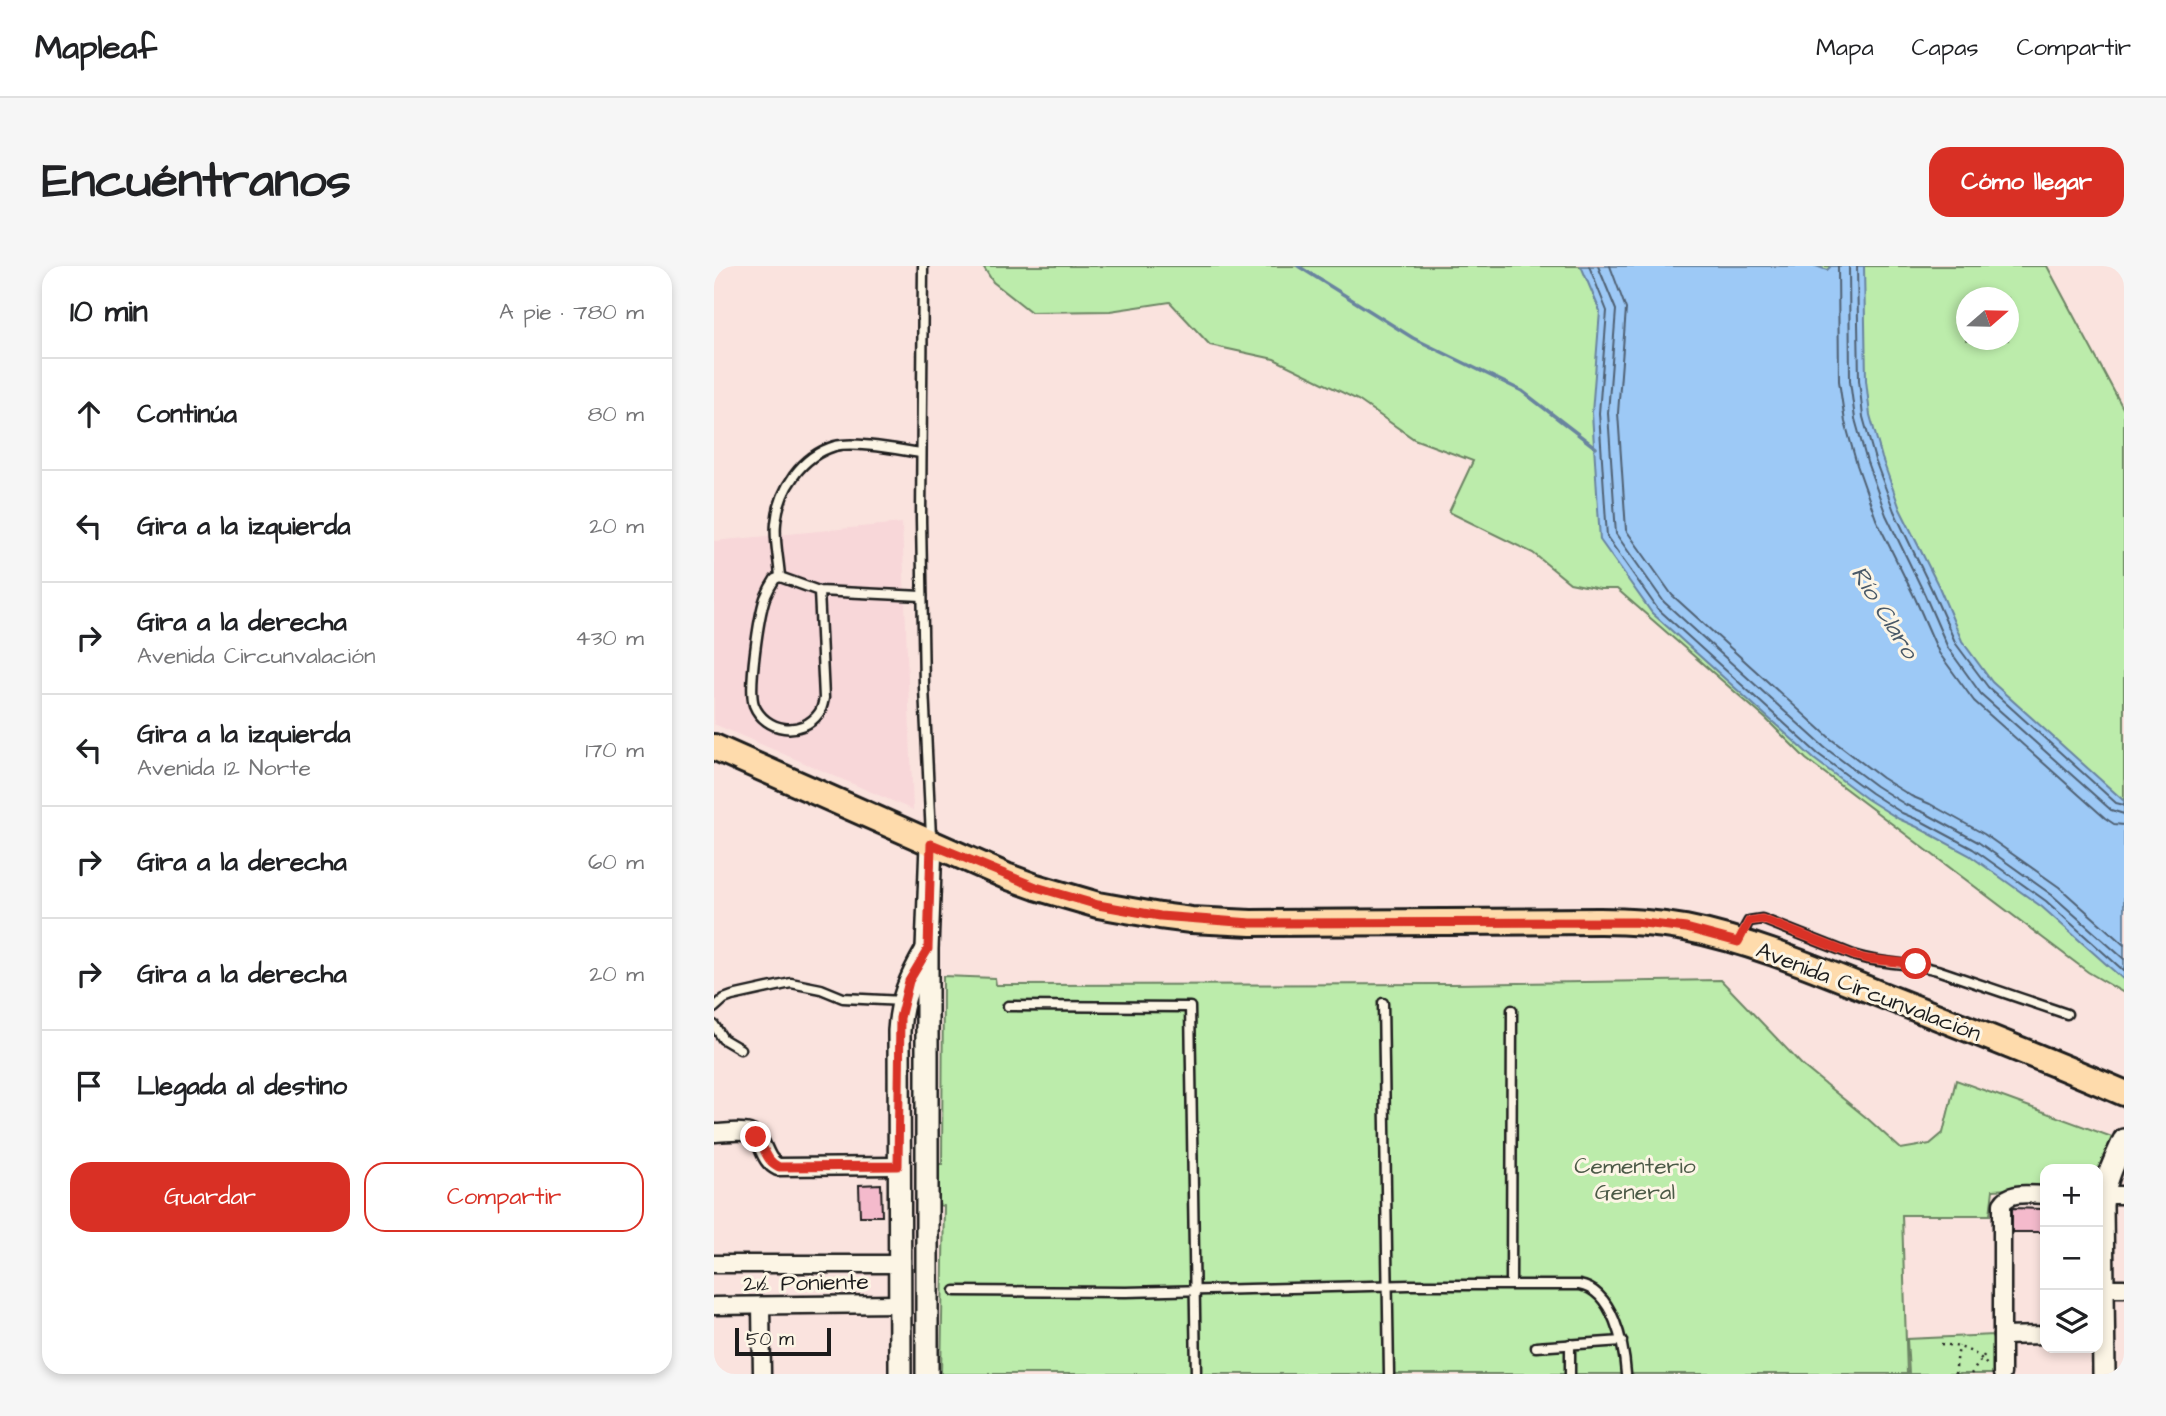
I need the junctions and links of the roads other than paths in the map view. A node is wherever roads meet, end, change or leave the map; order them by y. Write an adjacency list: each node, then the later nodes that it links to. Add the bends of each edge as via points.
1 (923, 266): 2 (lane)
2 (921, 453): 3 (lane, via 837,445 796,471 781,499 776,525); 5 (lane)
3 (780, 577): 4 (lane); 4 (lane, via 765,600 754,662 754,703 772,726 782,729 808,724 821,711)
4 (819, 591): 5 (lane)
5 (922, 596): 7 (lane)
6 (714, 747): 7 (main road, Avenida Circunvalación)
7 (931, 844): 8 (main road, Avenida Circunvalación, via 1036,887 1160,916 1251,923 1635,922 1686,928); 9 (main road)
8 (1738, 942): 15 (lane, via 1749,921 1762,919 1856,956 1916,964); 18 (main road, Avenida Circunvalación)
9 (928, 949): 10 (main road); 20 (main road)
10 (903, 1001): 13 (lane, via 842,998 791,983 732,996); 19 (main road)
11 (1383, 1003): 29 (lane)
12 (1008, 1006): 31 (lane, via 1190,1006)
13 (714, 1008)
14 (1512, 1010): 28 (lane)
15 (2067, 1014)
16 (714, 1025): 17 (lane, via 723,1039)
17 (740, 1049)
18 (2124, 1093)
19 (899, 1116): 20 (main road); 23 (main road)
20 (927, 1117): 46 (main road)
21 (714, 1133): 23 (street, via 752,1134 770,1162 783,1167)
22 (2124, 1140): 25 (main road)
23 (898, 1166): 27 (main road)
24 (2040, 1195): 38 (street, via 2011,1195 2001,1207)
25 (2108, 1195): 30 (main road)
26 (714, 1264): 27 (street)
27 (899, 1264): 33 (main road)
28 (1511, 1284): 29 (lane); 39 (lane, via 1594,1289 1618,1326)
29 (1388, 1285): 31 (lane); 48 (lane)
30 (2113, 1288): 36 (main road)
31 (1195, 1290): 32 (lane); 47 (lane)
32 (954, 1291)
33 (900, 1304): 35 (street, 2½ Poniente); 45 (main road)
34 (714, 1306): 35 (street, 2½ Poniente)
35 (761, 1306): 44 (street)
36 (2103, 1327)
37 (2040, 1335): 38 (street)
38 (2001, 1336): 43 (street)
39 (1622, 1341): 40 (lane); 50 (lane)
40 (1570, 1344): 41 (lane); 49 (lane)
41 (1536, 1347)
42 (2102, 1353): 51 (main road)
43 (1995, 1371)
44 (762, 1374)
45 (900, 1374)
46 (927, 1374)
47 (1196, 1374)
48 (1389, 1374)
49 (1570, 1374)
50 (1626, 1374)
51 (2104, 1374)

